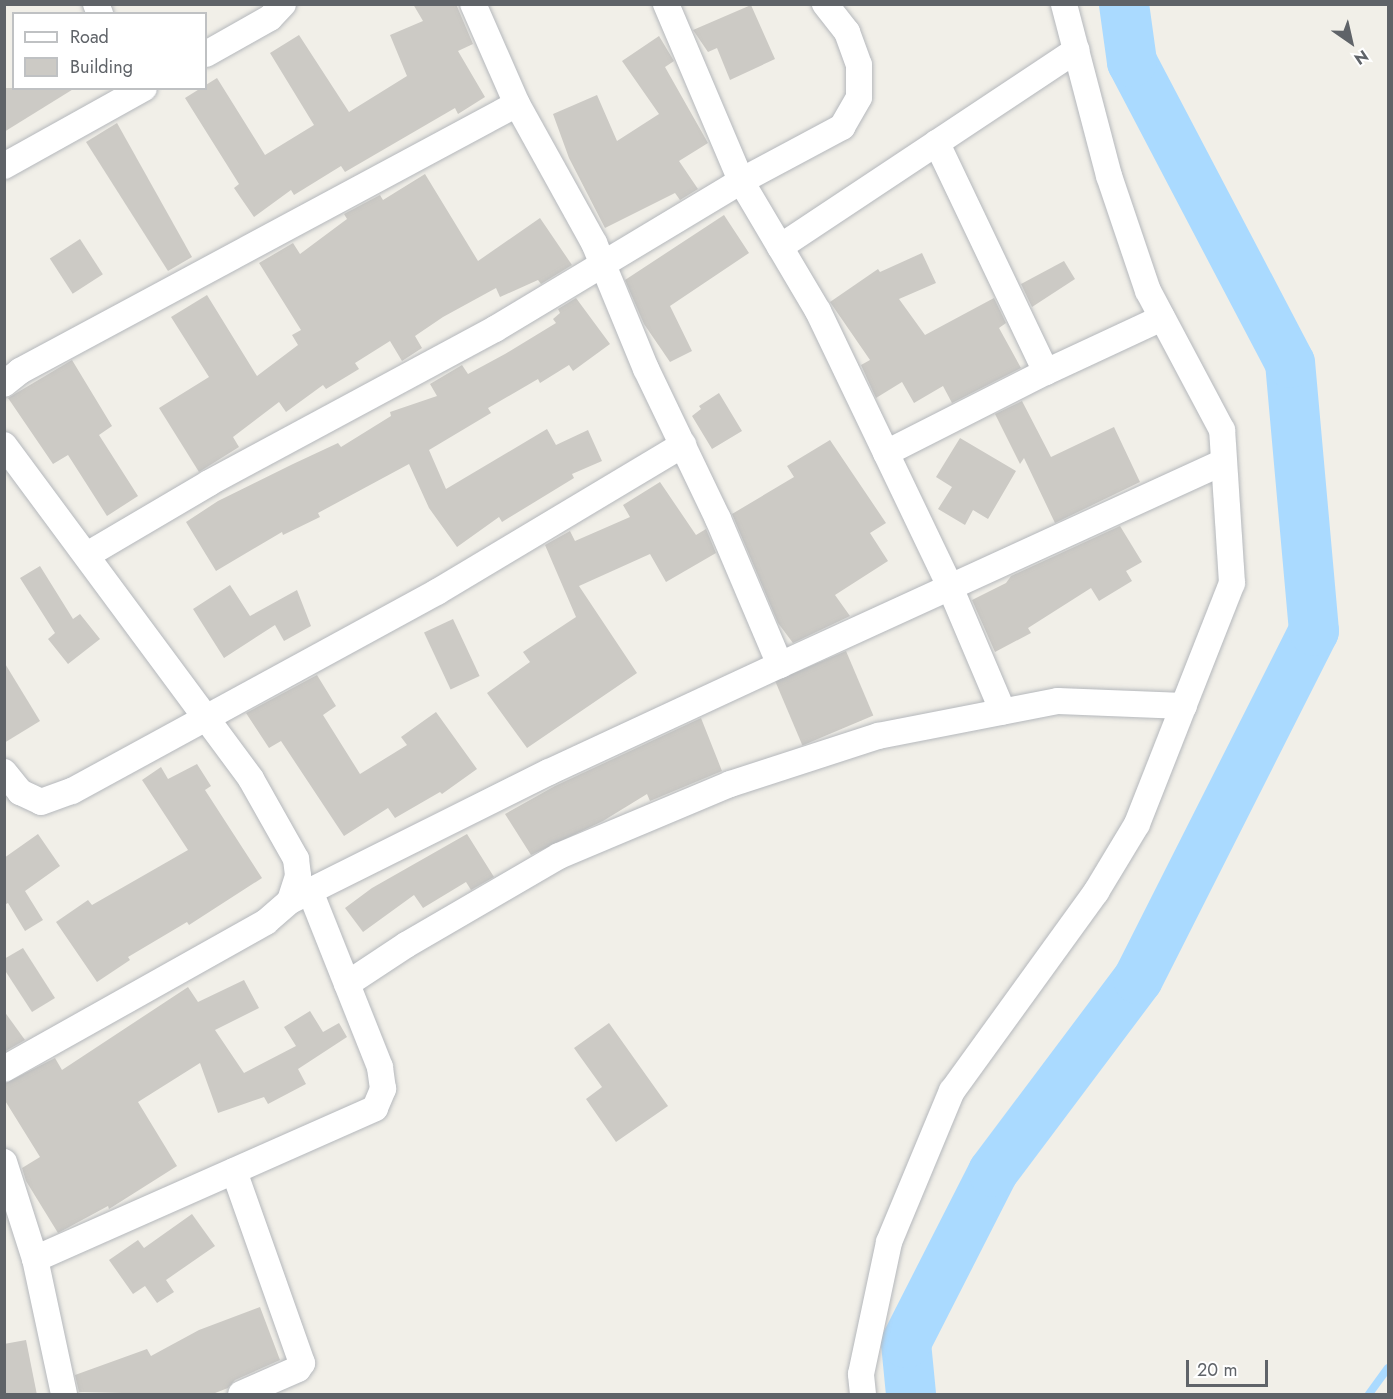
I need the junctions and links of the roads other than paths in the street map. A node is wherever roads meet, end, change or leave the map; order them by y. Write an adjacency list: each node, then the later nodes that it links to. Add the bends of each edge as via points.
1 (294, 4): 6 (street)
2 (473, 4): 10 (street)
3 (666, 4): 13 (street)
4 (825, 4): 13 (street, via 847,32 859,65 859,97 842,127)
5 (1064, 4): 7 (street)
6 (276, 11): 8 (street)
7 (1076, 50): 11 (street); 16 (street, via 1109,176 1148,291)
8 (207, 53)
9 (135, 91): 12 (street)
10 (517, 104): 15 (street); 18 (street, via 30,366)
11 (937, 143): 14 (street); 17 (street)
12 (4, 166)
13 (741, 181): 14 (street); 15 (street)
14 (780, 247): 21 (street, via 818,311)
15 (603, 264): 20 (street, via 646,369); 23 (street, via 495,329 208,483)
16 (1162, 318): 17 (street); 22 (street, via 1222,430)
17 (1046, 372): 21 (street)
18 (4, 384)
19 (4, 445): 23 (street)
20 (683, 445): 25 (street); 28 (street, via 436,592)
21 (886, 453): 24 (street)
22 (1224, 462): 24 (street); 26 (street, via 1232,583)
23 (87, 555): 28 (street)
24 (951, 589): 25 (street); 27 (street)
25 (780, 665): 30 (street, via 549,772)
26 (1184, 706): 27 (street, via 1058,701); 38 (street, via 1137,824 1096,892 952,1091 889,1242 861,1374)
27 (1003, 711): 31 (street, via 878,736 730,784 559,856)
28 (208, 716): 29 (street, via 72,791 41,802 20,792); 30 (street, via 251,779 296,859)
29 (4, 772)
30 (300, 896): 31 (street); 32 (street, via 266,922)
31 (347, 984): 34 (street, via 380,1067 383,1089 375,1108)
32 (4, 1069)
33 (4, 1162): 35 (street)
34 (234, 1171): 35 (street); 37 (street, via 302,1363 298,1369)
35 (34, 1259): 36 (street)
36 (64, 1395)
37 (241, 1395)
38 (863, 1395)

